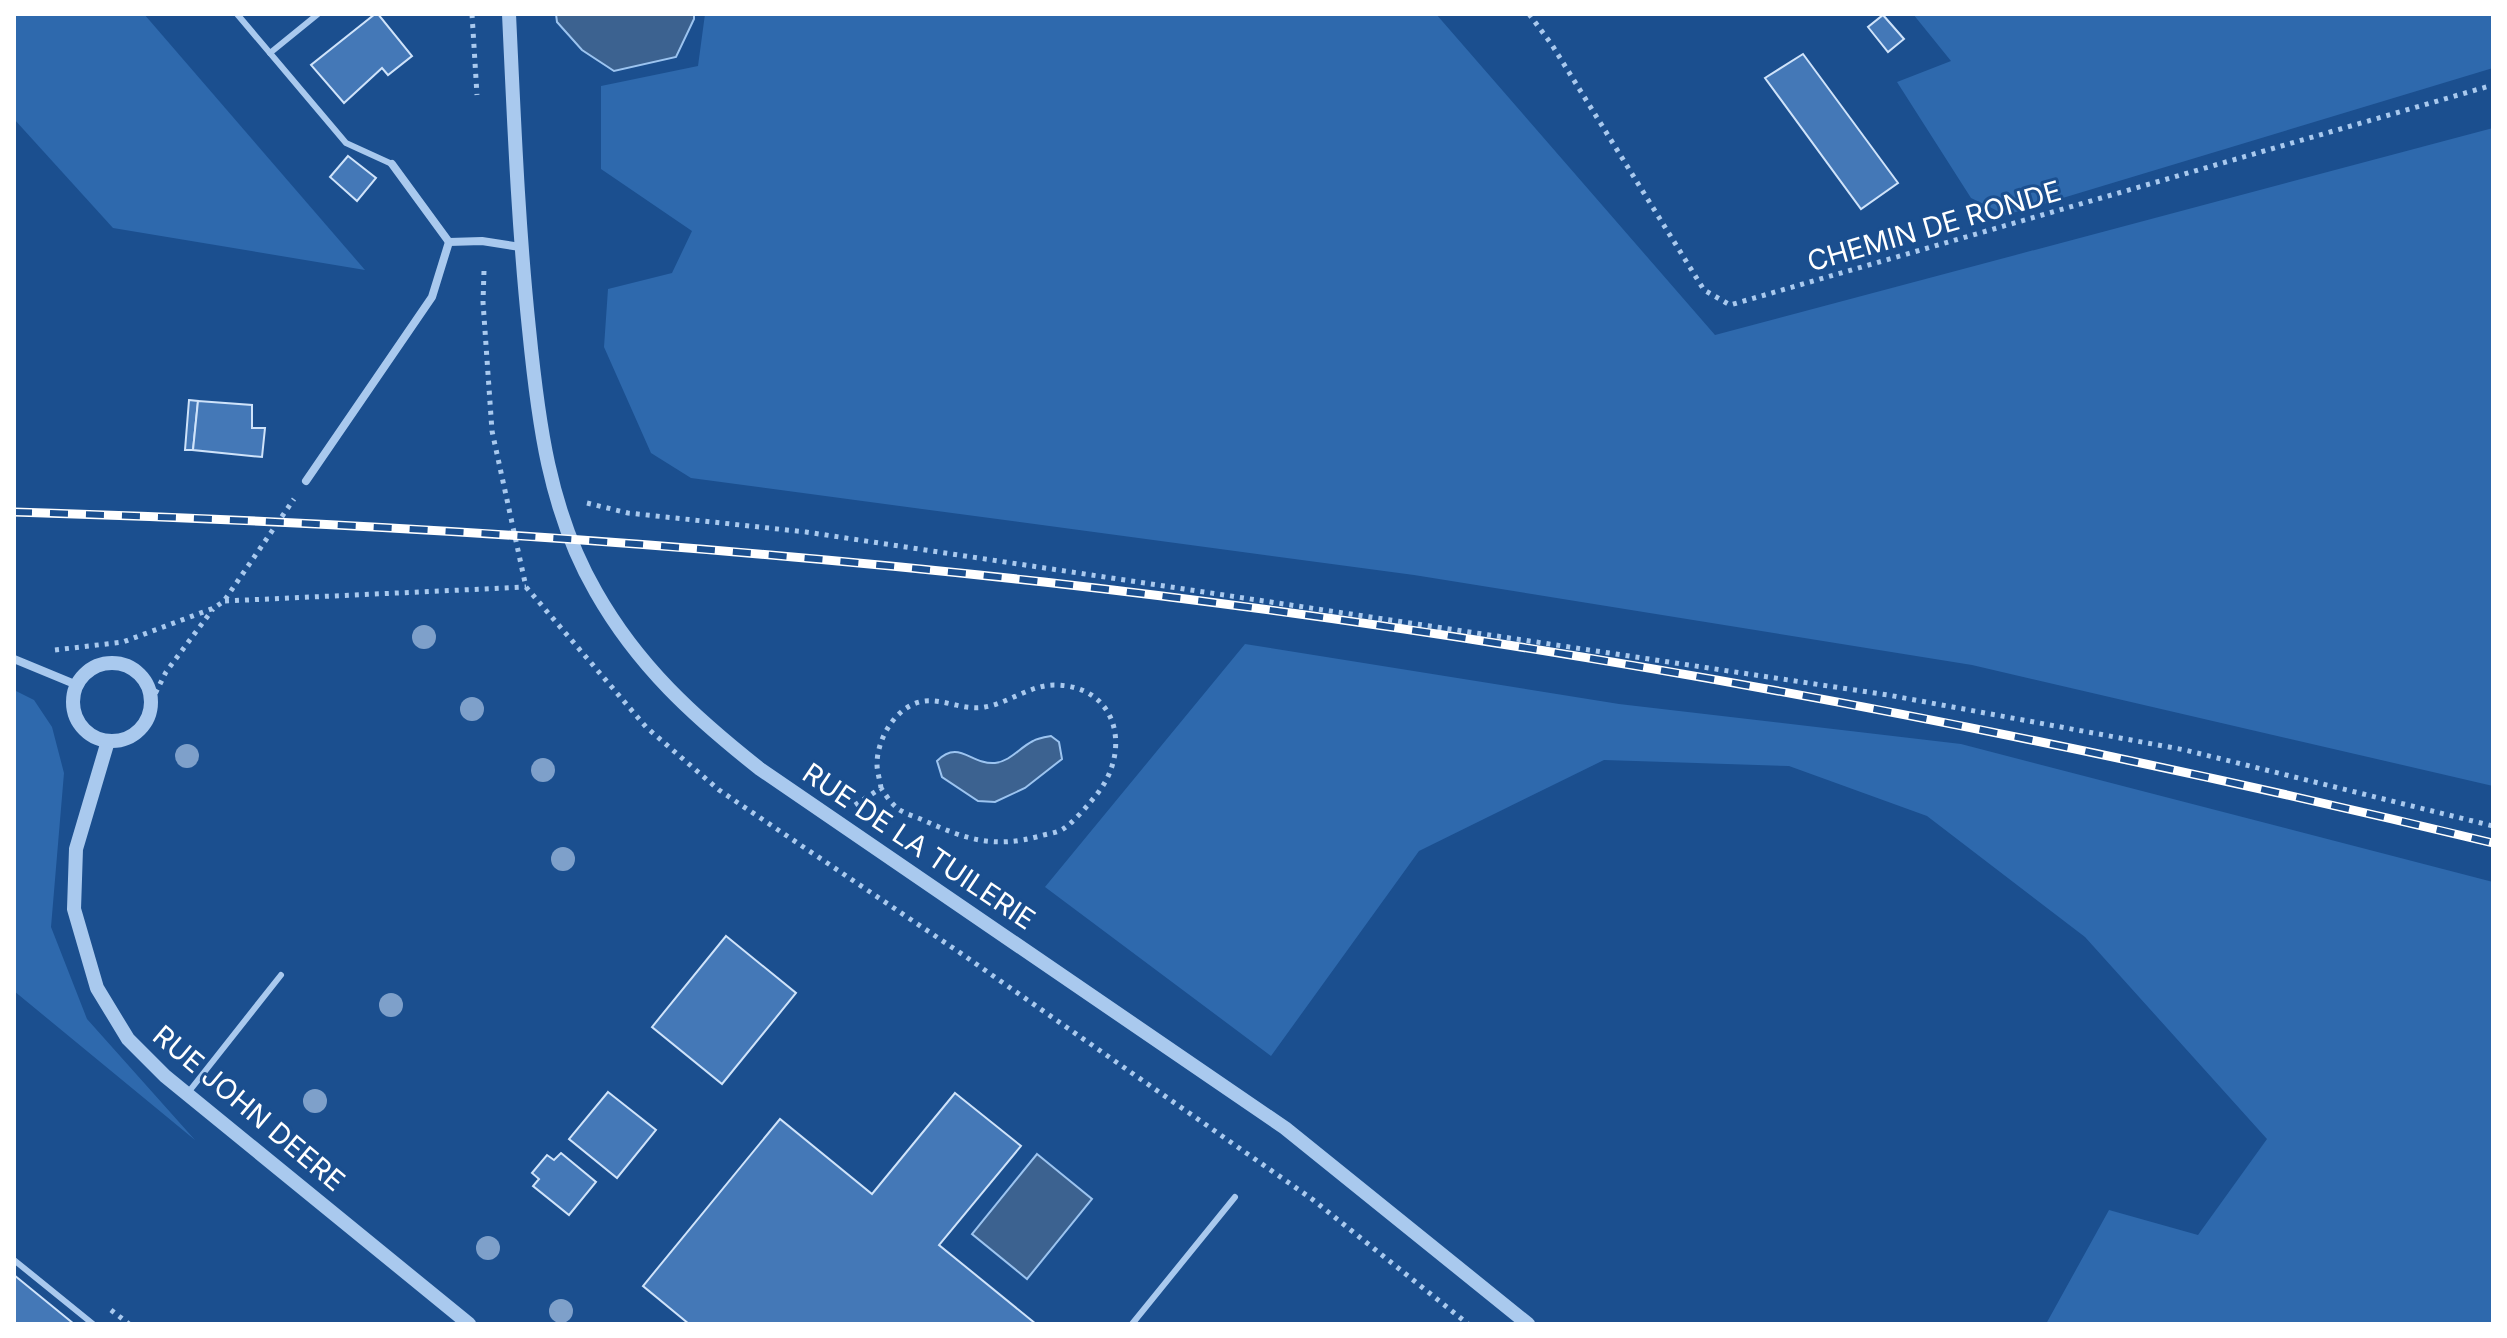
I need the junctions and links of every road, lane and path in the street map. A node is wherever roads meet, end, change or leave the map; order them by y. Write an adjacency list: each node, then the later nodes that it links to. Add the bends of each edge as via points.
1 (237, 14): 6 (lane)
2 (318, 14): 6 (lane)
3 (472, 14): 8 (path)
4 (509, 14): 11 (street, RUE DE LA TUILERIE)
5 (1529, 14): 7 (path, CHEMIN DE RONDE, via 1704,290 1730,305)
6 (270, 53): 9 (lane, via 346,143)
7 (2493, 85)
8 (477, 95)
9 (392, 164): 10 (street)
10 (449, 242): 11 (street); 12 (street, via 432,297)
11 (520, 247): 13 (street, RUE DE LA TUILERIE, via 536,402)
12 (306, 481): 15 (path)
13 (555, 494): 23 (street, RUE DE LA TUILERIE, via 594,590 645,663 714,733); 24 (path, via 628,513 806,532 1888,695 2185,750)
14 (526, 587): 15 (path)
15 (224, 601): 16 (path)
16 (214, 608): 17 (path, via 123,642); 20 (path, via 166,672)
17 (45, 651)
18 (14, 659): 19 (street)
19 (77, 685): 20 (street, via 96,667 121,664 143,678); 21 (street, via 78,721)
20 (151, 702): 21 (street, via 143,726 133,735)
21 (108, 741): 26 (street, RUE JOHN DEERE, via 76,849 74,909 97,988 128,1039)
22 (881, 788): 22 (path, via 897,808 961,838 1027,840 1063,829 1097,794 1113,767 1114,723 1094,697 1076,687 1050,685 978,709 924,701 901,712 886,730 877,761); 23 (path)
23 (834, 819): 32 (street, RUE DE LA TUILERIE, via 1285,1128)
24 (2493, 826)
25 (281, 975): 26 (lane)
26 (187, 1094): 30 (street, RUE JOHN DEERE)
27 (1235, 1197): 31 (lane)
28 (14, 1260): 29 (lane)
29 (93, 1324)
30 (469, 1324)
31 (1132, 1324)
32 (1528, 1324)

